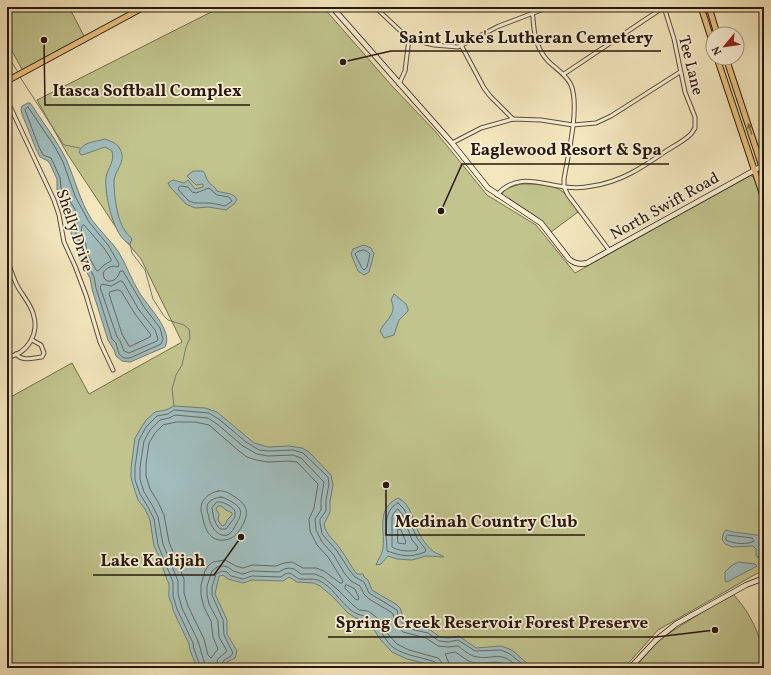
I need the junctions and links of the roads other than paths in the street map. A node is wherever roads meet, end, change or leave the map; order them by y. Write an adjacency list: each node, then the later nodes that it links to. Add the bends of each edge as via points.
1 (144, 7): 20 (main road)
2 (332, 7): 21 (street)
3 (375, 7): 10 (street)
4 (387, 7): 10 (street)
5 (532, 7): 11 (street)
6 (549, 7): 11 (street)
7 (664, 7): 18 (street, Tee Lane, via 674,39); 19 (street)
8 (701, 7): 12 (main road)
9 (709, 7): 13 (main road)
10 (379, 10): 14 (street)
11 (532, 14): 15 (street, via 499,26); 19 (street, via 534,36 540,50 549,62)
12 (707, 26)
13 (715, 26)
14 (409, 39): 15 (street, via 443,46); 21 (street, via 405,71)
15 (461, 45): 23 (street, via 484,88)
16 (720, 66): 27 (main road)
17 (729, 66): 26 (main road, one-way to 17)
18 (680, 72): 24 (street, via 611,116 596,123); 29 (street, Tee Lane, via 695,117 695,128 688,136 624,177 593,186)
19 (564, 74): 24 (street, via 573,93)
20 (7, 81)
21 (400, 84): 25 (street)
22 (7, 100): 37 (street, Shelly Drive, via 54,200 64,242 91,309 100,342)
23 (513, 119): 24 (street); 25 (street, via 481,128)
24 (573, 125): 29 (street)
25 (452, 143): 30 (street, via 484,184)
26 (763, 165): 27 (street, North Swift Road); 28 (main road)
27 (754, 170): 31 (main road); 32 (street, North Swift Road)
28 (764, 173)
29 (564, 187): 30 (street, via 534,181 520,182 504,188); 32 (street)
30 (497, 195): 32 (street, North Swift Road, via 541,223 569,259 576,263 587,263)
31 (764, 199)
32 (608, 250)
33 (7, 258): 34 (street, via 14,280 34,314)
34 (32, 340): 35 (street, via 26,348); 35 (street, via 41,345 44,352 42,357 24,359)
35 (16, 354): 36 (street)
36 (7, 357)
37 (113, 370)
38 (764, 578): 39 (street, via 746,585 676,624 656,640)
39 (630, 668)

